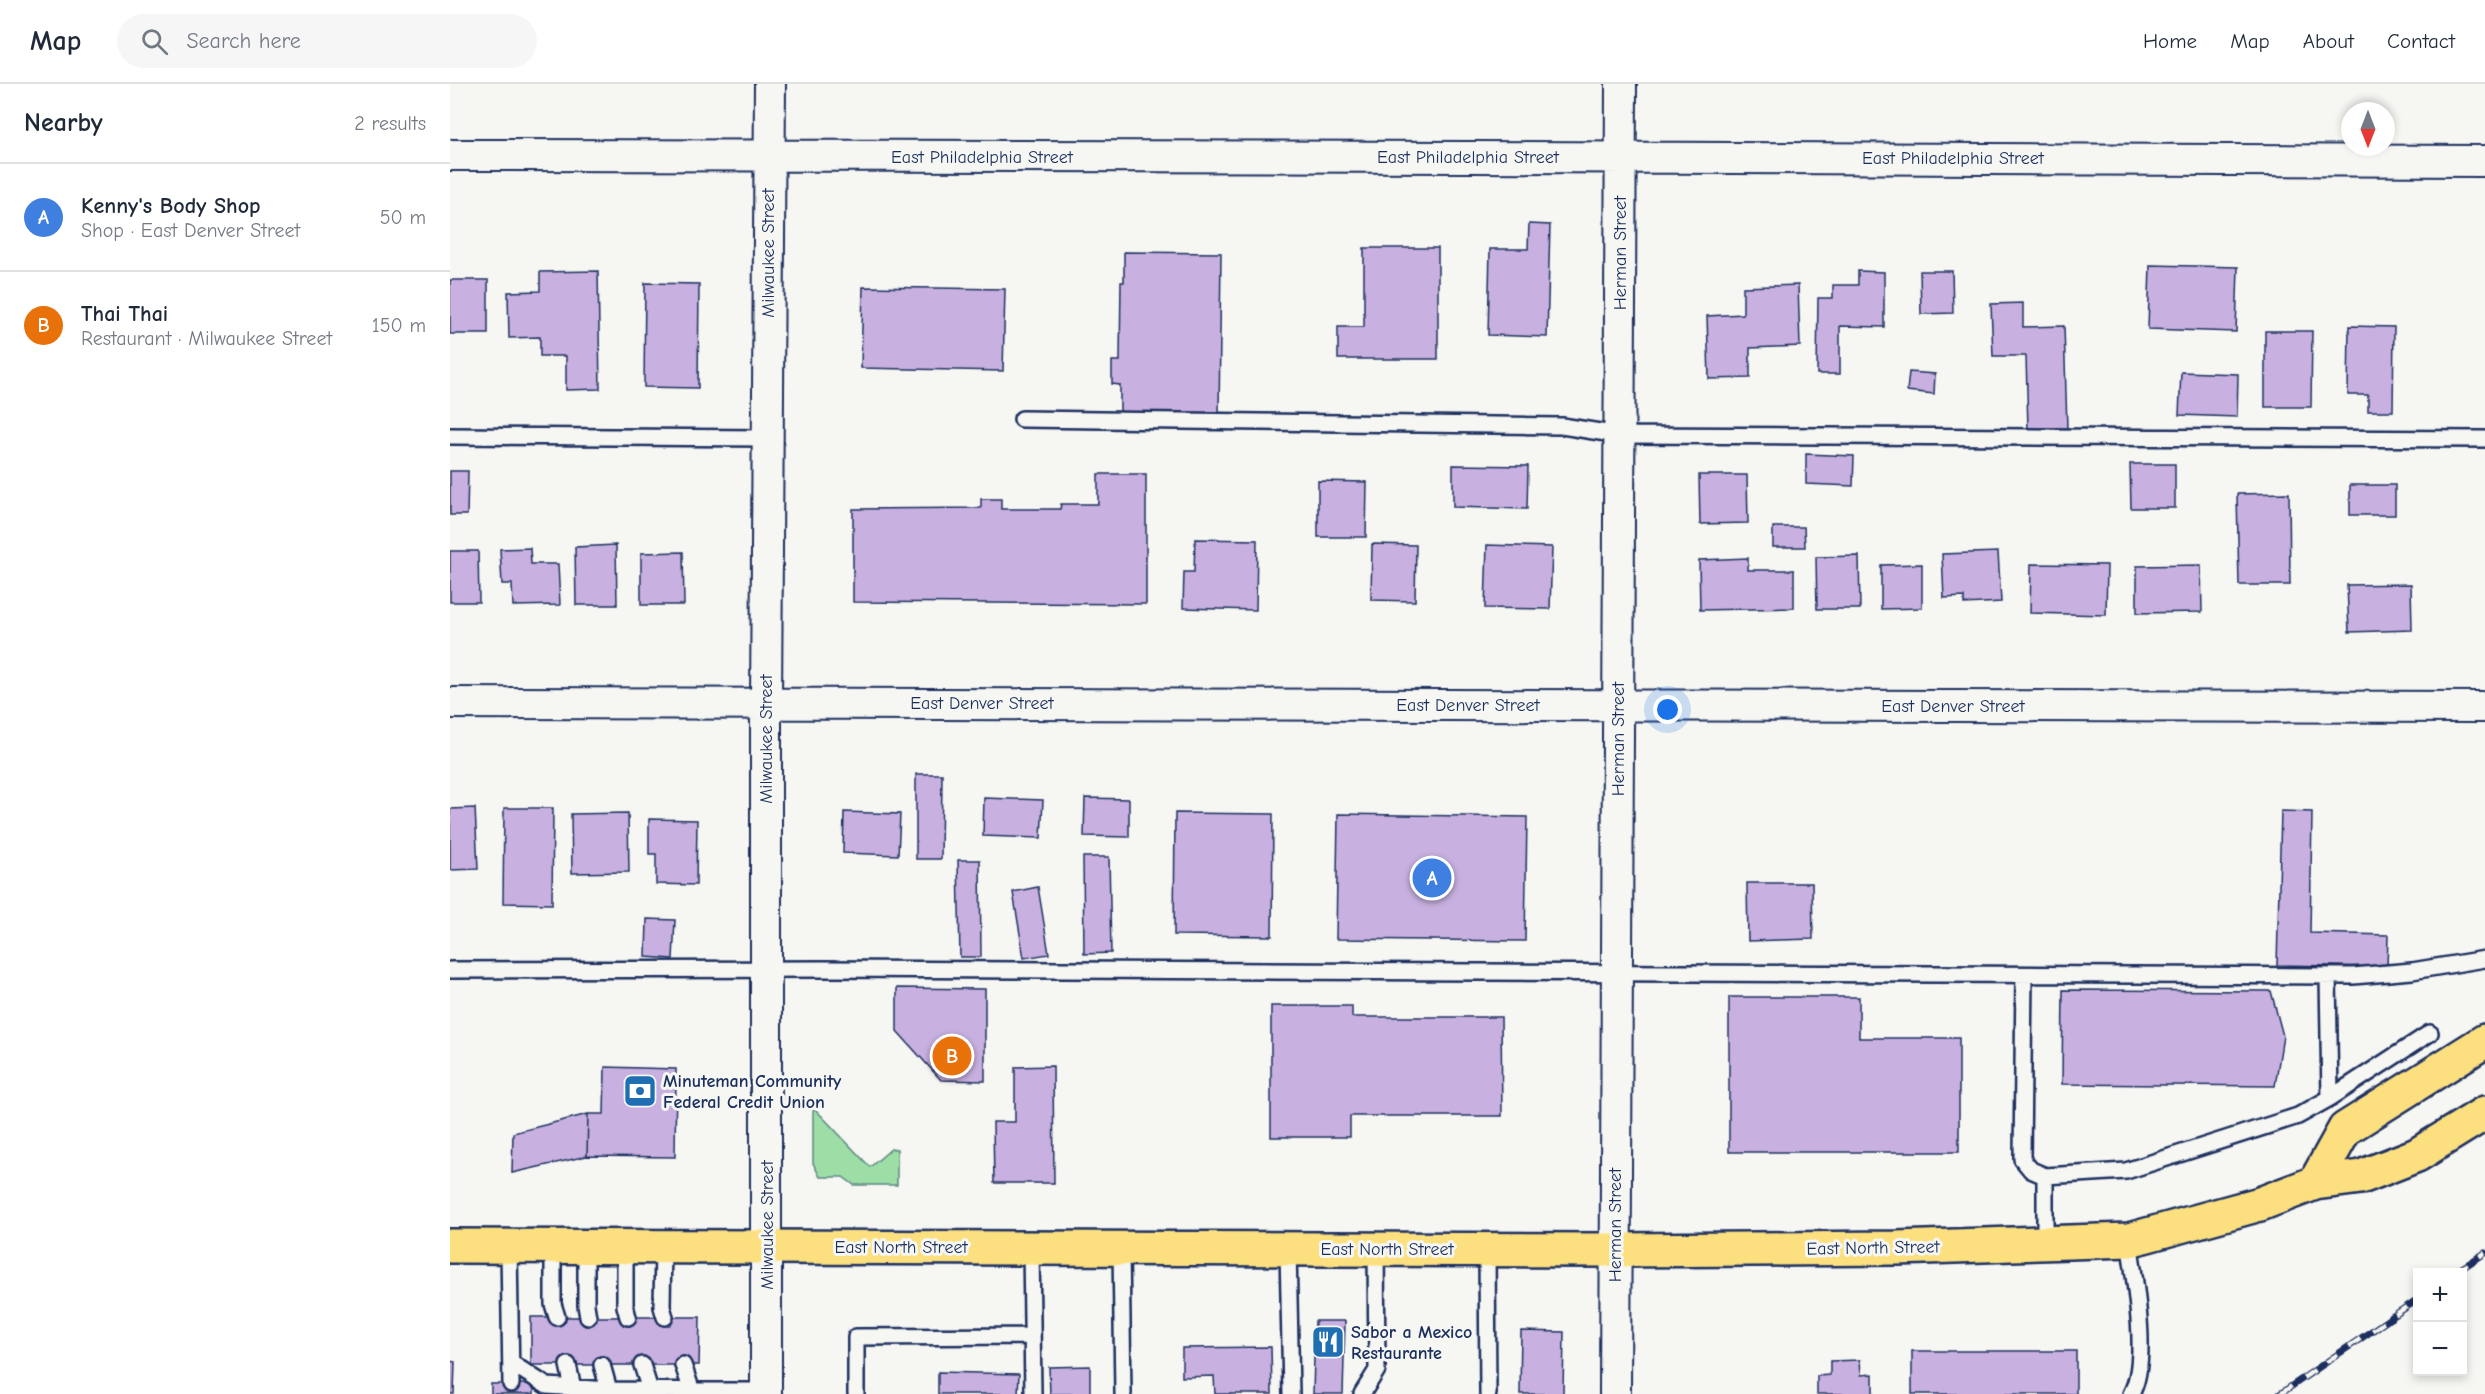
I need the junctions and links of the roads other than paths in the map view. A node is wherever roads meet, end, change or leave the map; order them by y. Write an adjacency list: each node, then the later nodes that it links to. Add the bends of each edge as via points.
1 (770, 84): 4 (street, Milwaukee Street)
2 (1621, 84): 5 (street, Herman Street)
3 (450, 155): 4 (street, East Philadelphia Street)
4 (769, 155): 5 (street, East Philadelphia Street); 10 (street, Milwaukee Street)
5 (1621, 156): 6 (street, East Philadelphia Street); 8 (street, Herman Street)
6 (2485, 161)
7 (1022, 419): 8 (lane, via 1562,426)
8 (1619, 435): 11 (lane); 14 (street, Herman Street)
9 (450, 436): 10 (lane)
10 (767, 438): 13 (street, Milwaukee Street)
11 (2485, 439)
12 (450, 703): 13 (street, East Denver Street)
13 (766, 703): 14 (street, East Denver Street); 17 (street, Milwaukee Street)
14 (1618, 705): 15 (street, East Denver Street); 19 (street, Herman Street)
15 (2485, 707)
16 (2485, 959): 21 (lane, via 2412,971)
17 (766, 969): 18 (lane); 19 (lane); 38 (street, Milwaukee Street)
18 (450, 970)
19 (1617, 973): 20 (lane); 44 (street, Herman Street)
20 (2024, 975): 21 (lane); 27 (lane, via 2022,1160 2031,1170)
21 (2328, 976): 25 (lane)
22 (2430, 1033): 25 (lane)
23 (2485, 1041): 29 (main road, via 2345,1129)
24 (2485, 1090): 28 (main road)
25 (2330, 1098): 27 (lane, via 2298,1116 2126,1171)
26 (2485, 1113): 28 (main road, East North Street, via 2417,1155)
27 (2045, 1176): 31 (lane)
28 (2361, 1177): 29 (main road, East North Street)
29 (2315, 1183): 30 (main road, East North Street, via 2260,1204)
30 (2129, 1240): 31 (main road, East North Street); 68 (lane, via 2140,1368)
31 (2045, 1244): 44 (main road, East North Street)
32 (625, 1245): 36 (main road, East North Street); 37 (main road, East North Street); 47 (lane)
33 (450, 1246): 34 (main road, East North Street)
34 (509, 1246): 35 (main road, East North Street); 50 (lane)
35 (553, 1246): 36 (main road, East North Street); 45 (lane)
36 (586, 1246): 46 (lane)
37 (663, 1246): 38 (main road, East North Street); 48 (lane)
38 (767, 1246): 39 (main road, East North Street); 60 (street, Milwaukee Street)
39 (1031, 1247): 40 (main road, East North Street); 49 (lane)
40 (1121, 1248): 41 (main road, East North Street); 63 (lane)
41 (1288, 1249): 42 (main road, East North Street); 64 (lane)
42 (1376, 1249): 43 (main road, East North Street); 65 (lane, via 1377,1370)
43 (1487, 1250): 44 (main road, East North Street); 66 (lane)
44 (1615, 1250): 67 (street, Herman Street)
45 (557, 1317)
46 (588, 1317)
47 (628, 1317)
48 (665, 1317)
49 (1032, 1336): 61 (lane, via 856,1337); 62 (lane)
50 (511, 1363): 55 (lane); 56 (lane, via 547,1386)
51 (568, 1365): 56 (lane)
52 (602, 1365): 57 (lane)
53 (642, 1365): 58 (lane)
54 (683, 1365): 59 (lane)
55 (511, 1384)
56 (573, 1388): 57 (lane)
57 (609, 1390): 58 (lane)
58 (650, 1390): 59 (lane)
59 (693, 1392): 60 (lane)
60 (766, 1392)
61 (856, 1394)
62 (1033, 1394)
63 (1124, 1394)
64 (1291, 1394)
65 (1362, 1394)
66 (1488, 1394)
67 (1615, 1394)
68 (2131, 1394)

